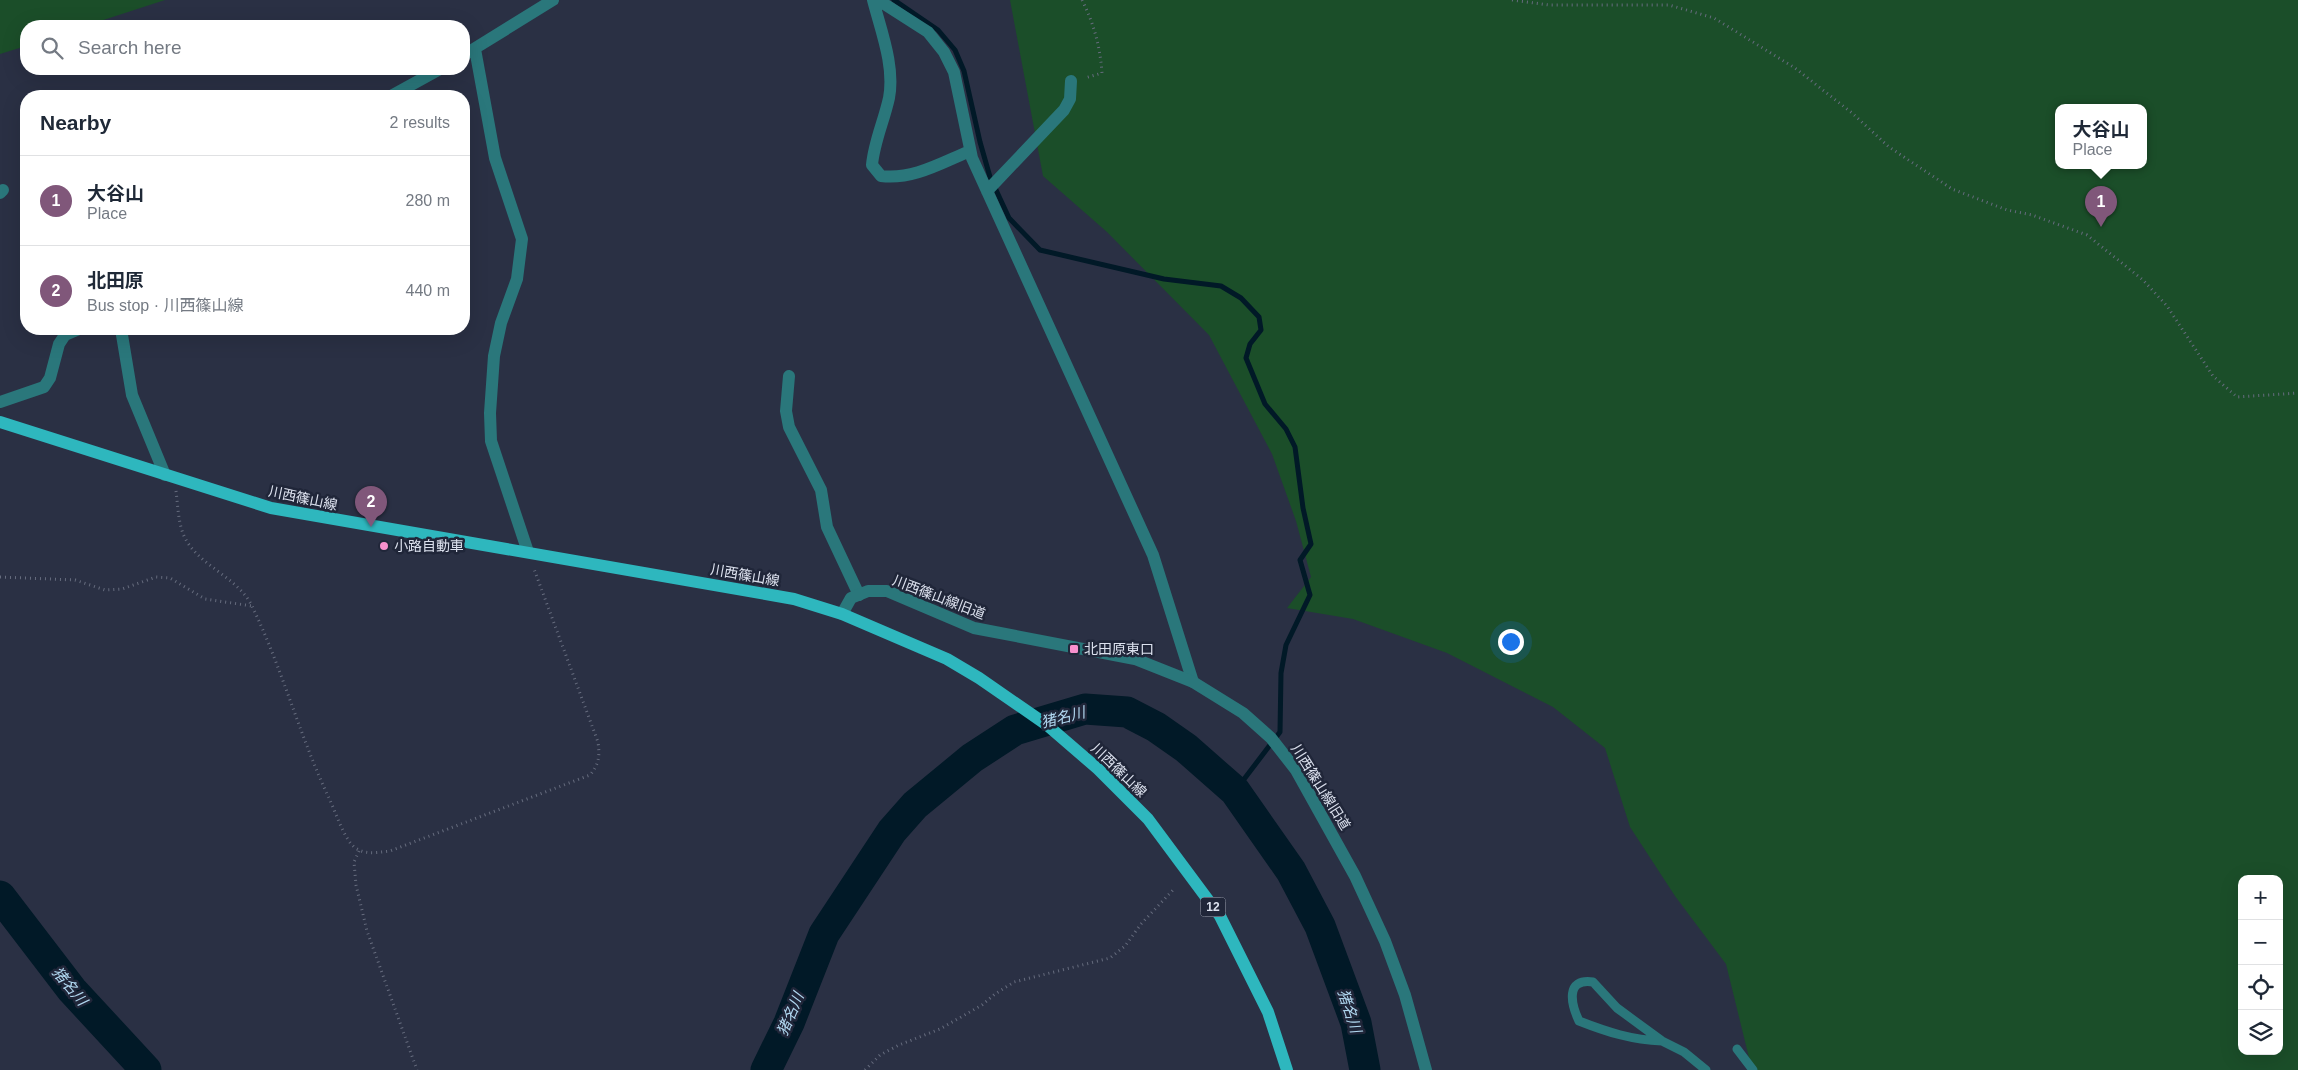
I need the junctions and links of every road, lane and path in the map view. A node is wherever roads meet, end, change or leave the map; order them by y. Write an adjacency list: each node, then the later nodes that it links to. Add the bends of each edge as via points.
1 (553, 0): 6 (street)
2 (873, 0): 11 (street, via 888,61 889,96 872,165 881,176 915,174)
3 (878, 0): 11 (street, via 928,32 944,52 954,72)
4 (1082, 0): 9 (path, via 1100,48 1102,73)
5 (1512, 0): 16 (path, via 1549,5 1669,5 1714,18 1795,68 1889,147 1952,189 2087,235 2143,280 2167,306 2212,376 2237,397)
6 (475, 48): 7 (street); 20 (street, via 495,158 522,239 517,279 501,323 494,356 490,413 491,441)
7 (470, 51)
8 (429, 75): 10 (street)
9 (1071, 81): 12 (street, via 1070,99 1064,110)
10 (402, 90)
11 (970, 151): 12 (street)
12 (992, 186): 25 (street, via 1153,555)
13 (65, 335): 17 (street, via 44,387)
14 (122, 335): 19 (street, via 132,395)
15 (789, 376): 22 (street, via 786,411 789,427 821,490 827,528)
16 (2298, 393)
17 (0, 402)
18 (0, 422): 19 (main road, 川西篠山線 / 12)
19 (170, 477): 20 (main road, 川西篠山線 / 12, via 271,508); 23 (path, via 184,536 196,552 237,585)
20 (528, 552): 24 (main road, 川西篠山線 / 12, via 794,599); 26 (path, via 598,742 598,766 590,775 390,851)
21 (0, 577): 23 (path, via 76,580 105,590 122,590 156,577 170,578 206,599)
22 (859, 595): 24 (street, via 851,598); 25 (street, 川西篠山線旧道, via 887,591 974,628 1135,660)
23 (252, 606): 26 (path, via 312,762 349,841)
24 (842, 614): 32 (main road, 川西篠山線 / 12, via 947,660 979,678 1047,725 1098,769 1148,819 1220,916 1268,1012)
25 (1193, 682): 33 (street, 川西篠山線旧道, via 1243,713 1271,738 1296,770 1355,876 1385,941 1405,995)
26 (359, 851): 30 (path, via 354,862 367,931)
27 (1173, 890): 31 (path, via 1125,946 1110,958 1014,982 982,1005 880,1056)
28 (1662, 1041): 28 (lane, via 1642,1041 1615,1035 1579,1021 1571,994 1576,985 1594,982 1617,1008); 34 (lane, via 1684,1052)
29 (1737, 1050): 35 (lane)
30 (417, 1070)
31 (865, 1070)
32 (1287, 1070)
33 (1426, 1070)
34 (1706, 1070)
35 (1753, 1070)

